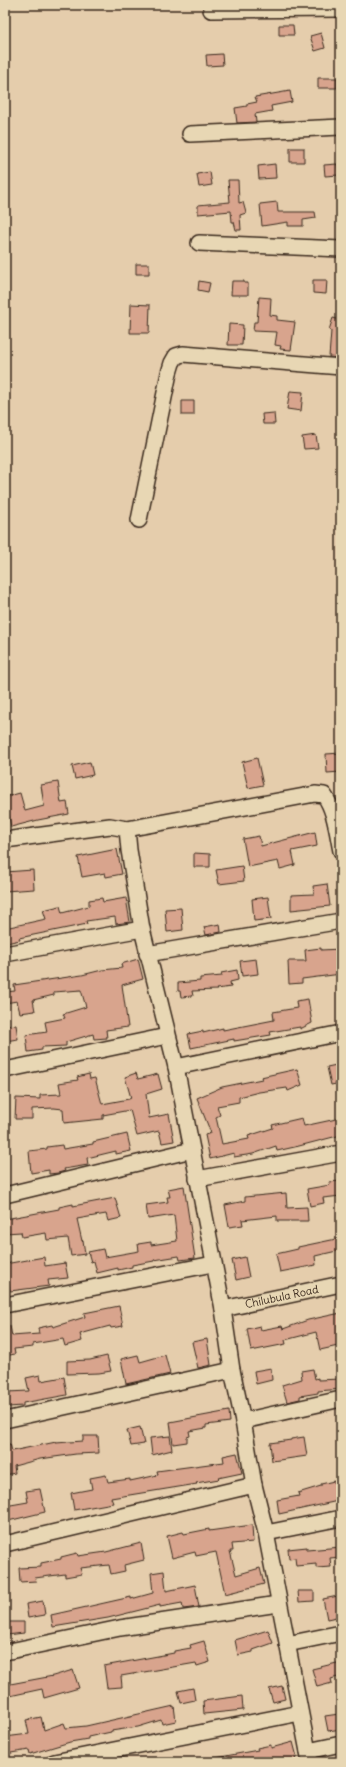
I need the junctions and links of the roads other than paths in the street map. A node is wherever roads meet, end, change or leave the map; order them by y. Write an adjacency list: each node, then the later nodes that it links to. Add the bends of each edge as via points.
1 (341, 9): 2 (street)
2 (211, 10)
3 (341, 127): 4 (street)
4 (190, 134)
5 (199, 243): 6 (street)
6 (341, 249)
7 (341, 367): 8 (street, via 183,354 176,356 169,373)
8 (139, 520)
9 (127, 829): 10 (street, via 110,826); 11 (street, via 315,794 324,795 328,801); 13 (street)
10 (5, 840)
11 (341, 851)
12 (341, 921): 15 (street)
13 (142, 929): 14 (street); 15 (street)
14 (5, 954)
15 (147, 954): 17 (street)
16 (341, 1033): 18 (street)
17 (167, 1036): 18 (street); 19 (street)
18 (176, 1067): 20 (street)
19 (5, 1070)
20 (192, 1150): 22 (street); 23 (street)
21 (341, 1153): 22 (street)
22 (197, 1178): 24 (street)
23 (5, 1195)
24 (213, 1264): 26 (street); 27 (street)
25 (341, 1284): 27 (street, Chilubula Road)
26 (5, 1305)
27 (223, 1309): 28 (street)
28 (232, 1370): 30 (street); 31 (street)
29 (341, 1399): 31 (street)
30 (5, 1420)
31 (243, 1421): 32 (street)
32 (254, 1485): 34 (street); 35 (street)
33 (341, 1518): 34 (street)
34 (266, 1533): 36 (street)
35 (5, 1544)
36 (278, 1604): 38 (street); 39 (street, via 120,1628)
37 (341, 1633): 38 (street)
38 (287, 1644): 40 (street)
39 (5, 1652)
40 (300, 1712): 42 (street); 43 (street)
41 (341, 1744): 42 (street)
42 (309, 1757)
43 (54, 1762)

